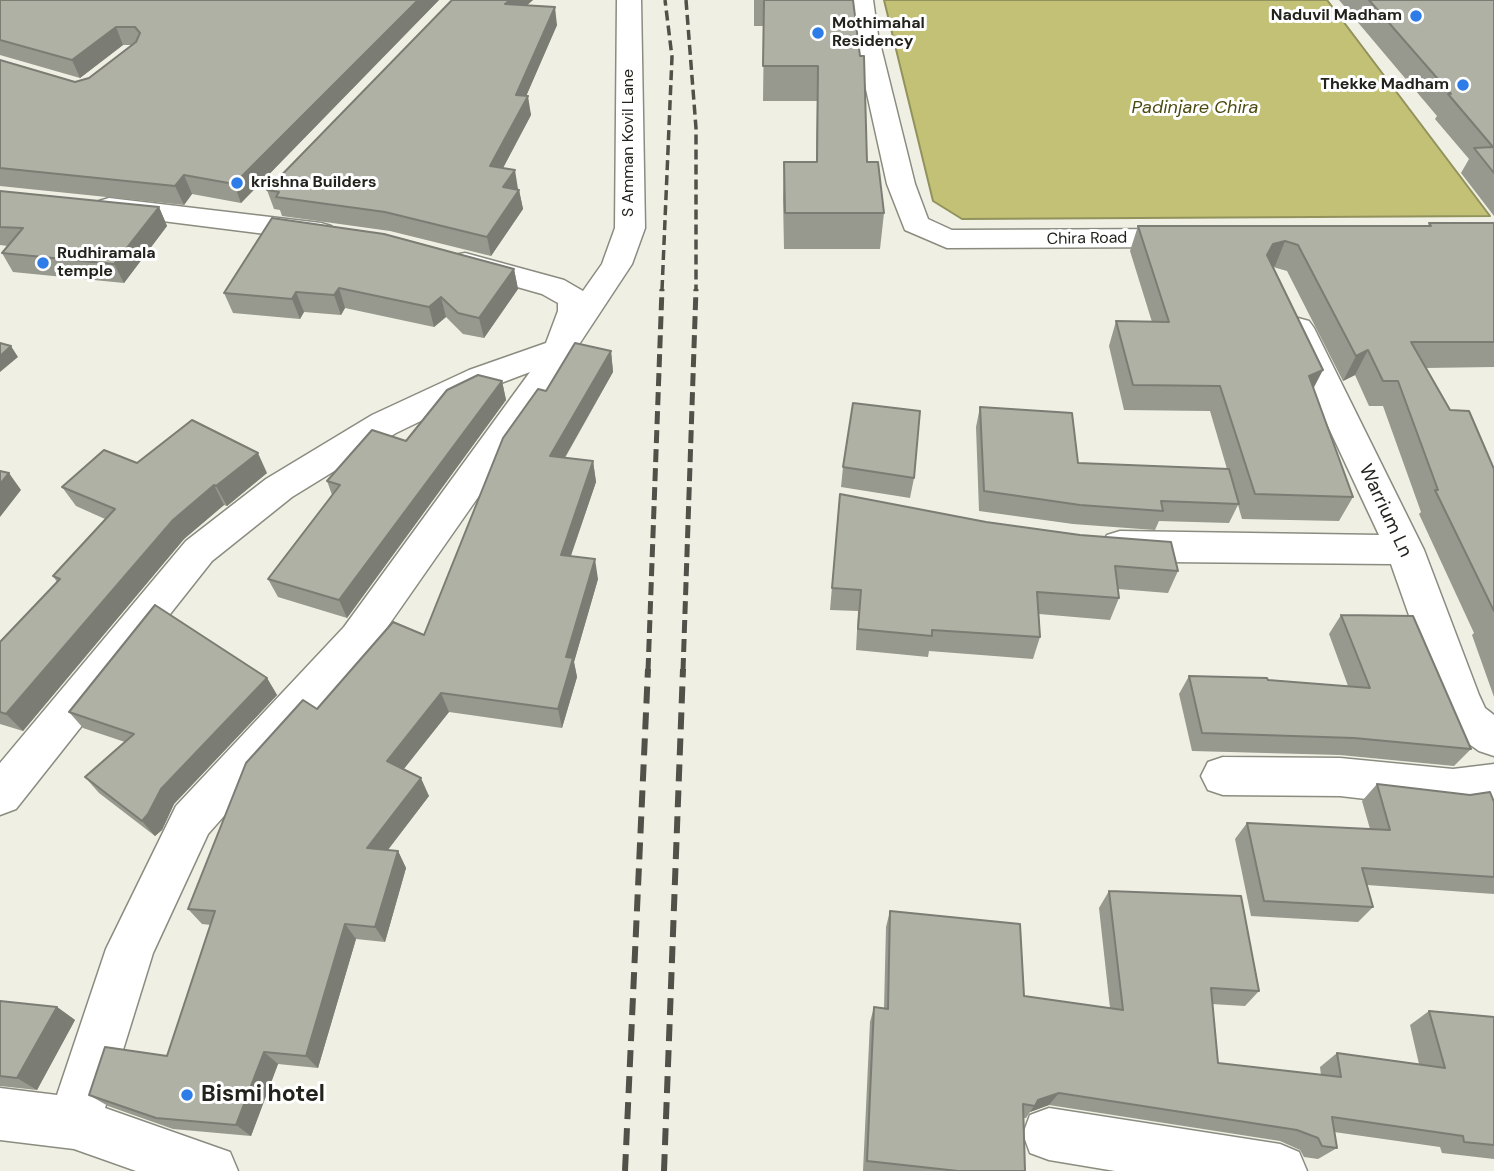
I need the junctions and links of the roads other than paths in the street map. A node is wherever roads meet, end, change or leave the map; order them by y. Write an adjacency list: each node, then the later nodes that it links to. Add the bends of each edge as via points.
1 (629, 0): 8 (street, S Amman Kovil Lane, via 630,228 617,264)
2 (861, 0): 5 (street, Chira Road, via 898,171 915,224 947,239)
3 (76, 204): 4 (street, via 252,212)
4 (353, 237)
5 (1209, 237)
6 (428, 253): 8 (street, via 541,283 573,299 575,311)
7 (1286, 304): 10 (street, Warrium Ln)
8 (559, 350): 14 (street, via 481,378 384,424 279,488 199,551); 16 (street, via 358,638 192,820 130,949)
9 (1086, 542): 10 (street, via 1167,548)
10 (1405, 550): 11 (street, Warrium Ln, via 1470,721)
11 (1494, 738)
12 (1223, 776): 13 (street, via 1340,777 1453,789)
13 (1494, 783)
14 (0, 795)
15 (0, 1114): 16 (street)
16 (74, 1123): 18 (street)
17 (1049, 1134): 19 (street)
18 (211, 1171)
19 (1280, 1171)

